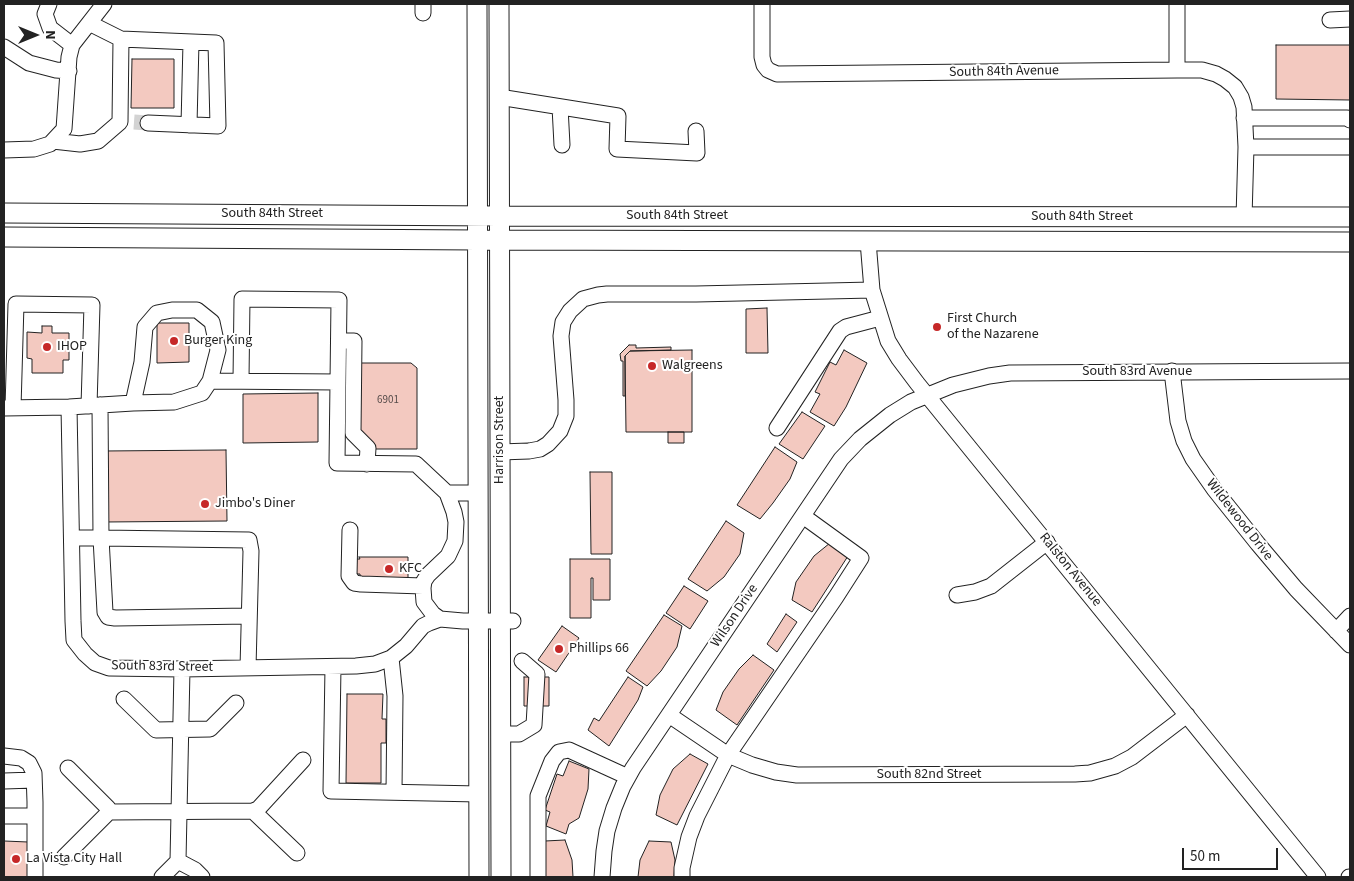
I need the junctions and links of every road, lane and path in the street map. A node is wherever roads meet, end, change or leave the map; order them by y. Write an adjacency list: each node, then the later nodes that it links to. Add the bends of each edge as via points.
1 (49, 4): 12 (street, via 45,14 50,28)
2 (104, 4): 9 (street)
3 (478, 4): 29 (main road, Harrison Street)
4 (499, 4): 16 (main road, Harrison Street)
5 (762, 4): 14 (street, South 84th Avenue, via 762,57 768,70 777,74)
6 (1177, 4): 14 (street)
7 (1350, 19): 8 (street)
8 (1330, 20)
9 (89, 23): 10 (street); 12 (street)
10 (121, 39): 11 (street); 20 (street)
11 (191, 42): 21 (street); 21 (street, via 216,43 218,126)
12 (72, 45): 15 (street)
13 (4, 47): 15 (street, via 29,62)
14 (1177, 70): 18 (street, South 84th Avenue, via 1208,71 1225,79 1241,97)
15 (69, 71): 23 (street, via 64,129)
16 (499, 98): 17 (street); 30 (main road, Harrison Street)
17 (560, 107): 22 (street, via 618,116 617,149 697,153); 24 (street)
18 (1244, 118): 19 (street); 25 (street)
19 (1350, 120)
20 (134, 122): 21 (street); 23 (street, via 98,141 80,144)
21 (189, 125)
22 (696, 131)
23 (54, 141): 27 (street, via 34,149)
24 (562, 145)
25 (1246, 147): 26 (street); 33 (street)
26 (1350, 147)
27 (4, 150)
28 (4, 213): 29 (main road, South 84th Street)
29 (478, 215): 30 (main road, South 84th Street); 35 (main road, Harrison Street)
30 (499, 216): 31 (main road, South 84th Street); 36 (main road, Harrison Street)
31 (1008, 217): 33 (main road, South 84th Street); 37 (main road, via 980,226 886,228 878,230)
32 (1350, 217): 33 (main road, South 84th Street)
33 (1244, 218)
34 (4, 237): 35 (main road, South 84th Street)
35 (478, 240): 36 (main road, South 84th Street); 55 (main road, Harrison Street)
36 (500, 240): 37 (main road, South 84th Street); 53 (main road, Harrison Street)
37 (868, 241): 38 (main road, South 84th Street); 39 (street, Ralston Avenue)
38 (1350, 242)
39 (872, 290): 40 (street, Ralston Avenue); 53 (street, via 598,295 583,299 563,322 566,416 560,431 540,449)
40 (880, 318): 47 (street, Ralston Avenue, via 888,341); 52 (street, via 840,331)
41 (346, 341): 44 (street, via 339,300 242,299); 46 (street); 54 (street, via 353,433 368,448)
42 (1350, 371): 43 (street, South 83rd Avenue)
43 (1172, 372): 47 (street, South 83rd Avenue, via 1010,373 953,385); 69 (street, Wildewood Drive, via 1178,421 1192,458 1258,544)
44 (241, 380): 45 (street); 46 (street)
45 (210, 381): 48 (street, via 202,393 174,402); 48 (street, via 218,350 212,322 197,310 157,312 145,327 142,362)
46 (338, 382): 54 (street, via 337,463)
47 (927, 396): 57 (street, Wilson Drive, via 890,415 860,439 841,458); 61 (street, Ralston Avenue)
48 (133, 402): 49 (street)
49 (94, 406): 50 (street); 51 (street, via 92,305 16,304); 60 (street)
50 (69, 407): 51 (street); 59 (street, South 83rd Street)
51 (8, 408)
52 (776, 428)
53 (500, 452): 68 (main road, Harrison Street)
54 (367, 464): 56 (street, via 416,464)
55 (478, 492): 56 (street); 67 (main road, Harrison Street)
56 (447, 493): 62 (street, via 456,522 454,541 448,556 428,575)
57 (802, 516): 78 (street, Wilson Drive); 82 (street, via 861,558)
58 (350, 530): 62 (street, via 349,576 354,583)
59 (72, 538): 60 (street); 75 (street, South 83rd Street, via 74,640 85,654 95,663 109,668)
60 (101, 538): 64 (street, via 105,612 108,617); 64 (street, via 249,540)
61 (1047, 542): 63 (street, via 991,586); 79 (street, Ralston Avenue)
62 (423, 586): 66 (street, via 424,602)
63 (957, 595)
64 (249, 616): 74 (street)
65 (1350, 616): 69 (street)
66 (440, 619): 67 (street); 71 (street, South 83rd Street, via 423,626)
67 (479, 621): 68 (street); 90 (main road, Harrison Street)
68 (507, 621): 81 (main road, Harrison Street)
69 (1336, 631): 70 (street, Wildewood Drive)
70 (1350, 645)
71 (391, 658): 73 (street, South 83rd Street, via 375,664); 89 (street, via 395,696)
72 (522, 661): 81 (street, via 537,674 534,725 519,734)
73 (333, 667): 74 (street, South 83rd Street); 89 (street, via 331,791)
74 (248, 668): 75 (street, South 83rd Street)
75 (182, 669): 80 (street)
76 (124, 699): 80 (street, via 156,730)
77 (236, 703): 80 (street, via 210,729)
78 (669, 715): 82 (street, South 82nd Street); 86 (street, Wilson Drive)
79 (1187, 715): 82 (street, South 82nd Street, via 1115,766 1075,774 797,775 776,772); 107 (street, Ralston Avenue)
80 (182, 729): 91 (street)
81 (501, 734): 104 (main road, Harrison Street)
82 (728, 755): 99 (street, via 697,816)
83 (4, 756): 87 (street, via 21,758 29,764)
84 (303, 760): 92 (street)
85 (68, 768): 93 (street)
86 (628, 778): 105 (street, via 569,750 559,752 538,796); 106 (street, Wilson Drive, via 607,831)
87 (34, 780): 88 (street); 95 (street)
88 (4, 781)
89 (394, 792): 90 (street)
90 (479, 794): 103 (main road, Harrison Street)
91 (180, 811): 92 (street); 93 (street); 98 (street)
92 (253, 811): 96 (street)
93 (109, 812): 97 (street)
94 (4, 816): 95 (street)
95 (35, 816): 100 (street)
96 (297, 853)
97 (64, 856)
98 (178, 861): 101 (street); 102 (street)
99 (682, 873)
100 (35, 877)
101 (162, 877)
102 (202, 877)
103 (479, 877)
104 (501, 877)
105 (538, 877)
106 (602, 877)
107 (1318, 877)

